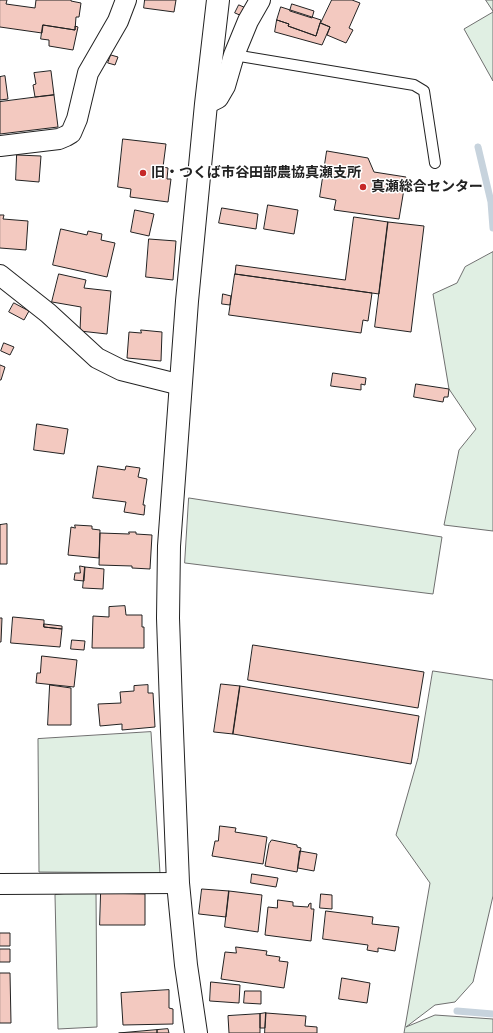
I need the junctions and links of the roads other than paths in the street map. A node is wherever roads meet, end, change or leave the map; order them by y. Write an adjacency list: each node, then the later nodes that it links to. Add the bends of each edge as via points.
1 (126, 0): 6 (street, via 118,21 88,74 71,133 59,139)
2 (218, 0): 5 (street)
3 (260, 0): 4 (street)
4 (234, 55): 5 (street, via 225,86 218,98); 7 (lane, via 414,85 424,91)
5 (206, 104): 9 (street)
6 (0, 146)
7 (435, 163)
8 (0, 275): 9 (street, via 48,313 97,358 121,370)
9 (181, 385): 11 (street, via 169,546 168,618)
10 (0, 884): 11 (street)
11 (178, 884): 12 (street)
12 (196, 1033)

